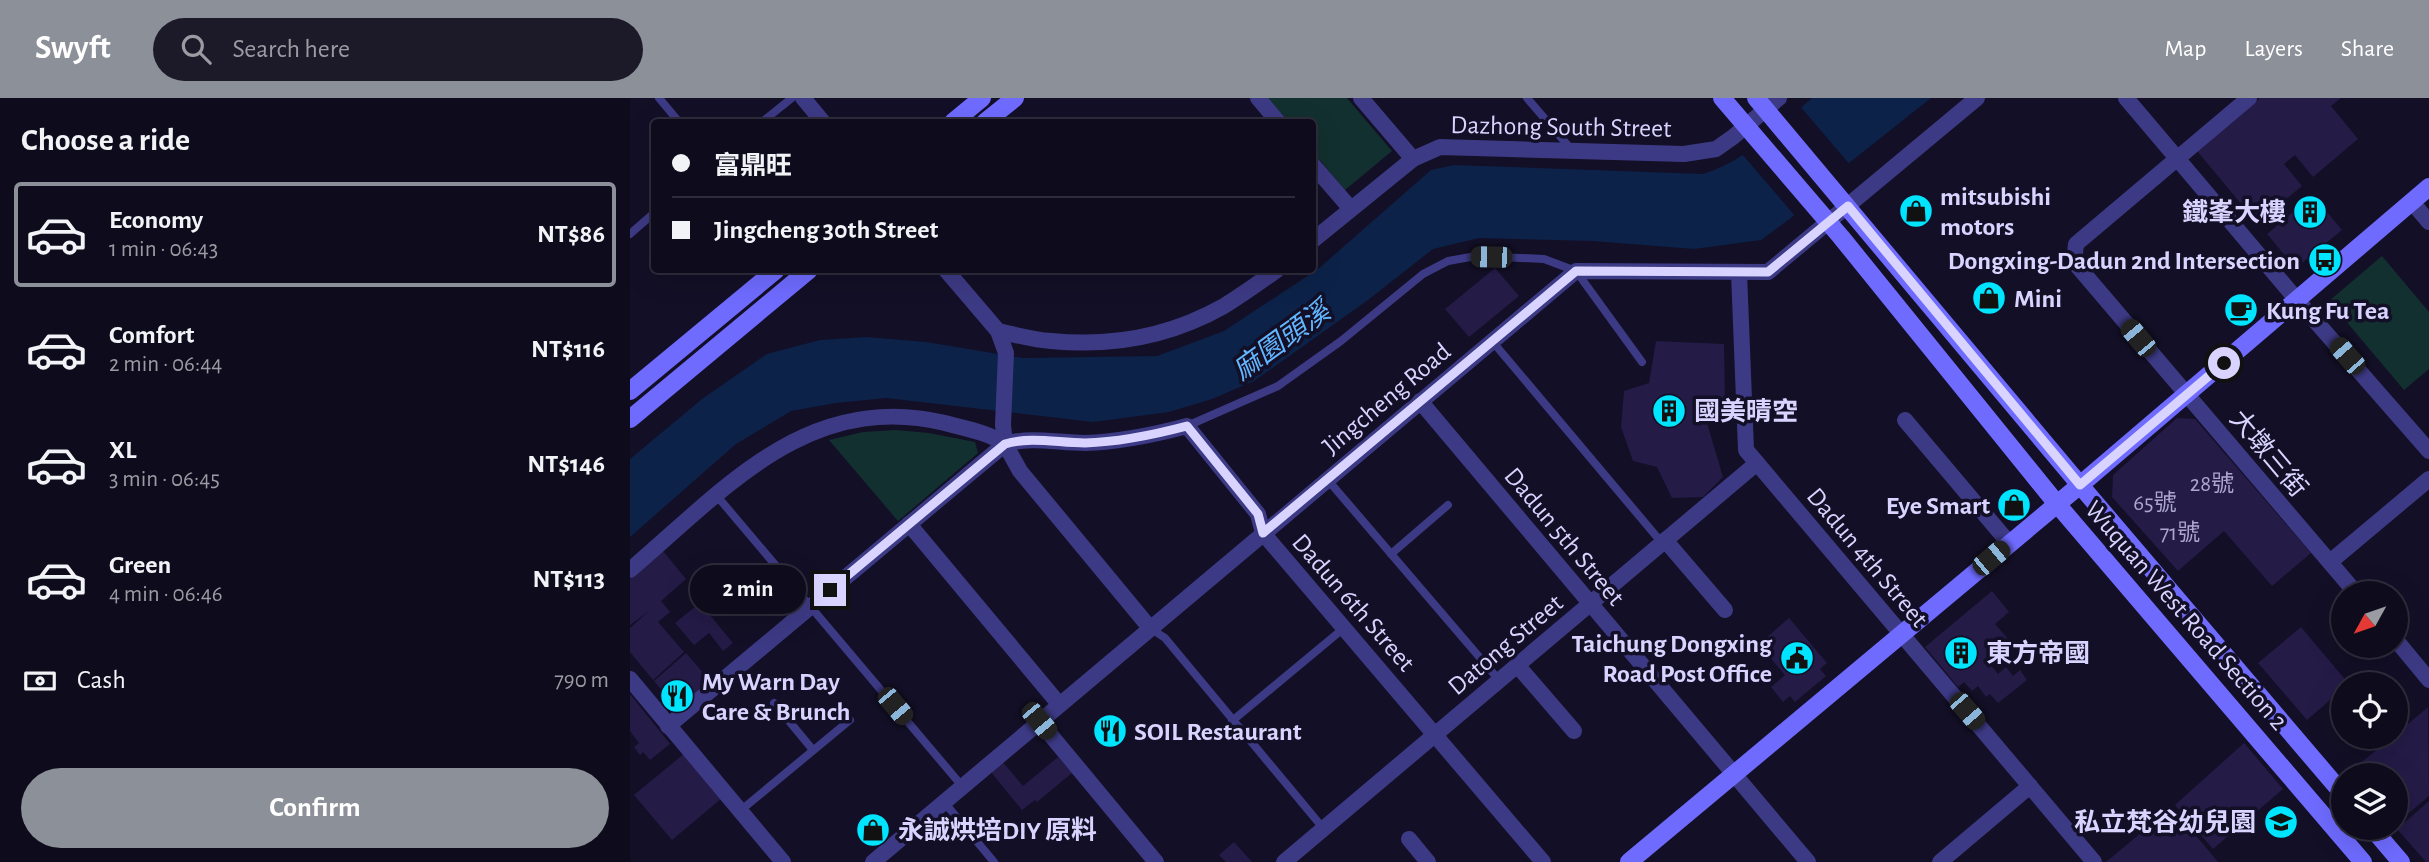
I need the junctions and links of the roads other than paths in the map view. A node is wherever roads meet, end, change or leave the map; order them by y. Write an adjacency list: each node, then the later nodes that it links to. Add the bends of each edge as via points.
1 (659, 98): 14 (lane)
2 (792, 98): 15 (lane)
3 (803, 98): 16 (street)
4 (982, 98): 17 (main road)
5 (1015, 98): 18 (main road)
6 (1258, 98): 19 (street)
7 (1361, 98): 23 (street)
8 (1527, 98): 21 (lane)
9 (1722, 98): 20 (main road, Wuquan West Road Section 2)
10 (1977, 98): 27 (street)
11 (2126, 98): 22 (street)
12 (2249, 98): 22 (street)
13 (1770, 107): 20 (street, Dazhong South Street); 27 (main road, Wuquan West Road Section 2)
14 (676, 119)
15 (766, 119)
16 (820, 119)
17 (957, 119)
18 (989, 119)
19 (1276, 119)
20 (1751, 133): 21 (street, Dazhong South Street, via 1716,149 1684,154); 31 (main road, Wuquan West Road Section 2)
21 (1571, 150): 23 (street, Dazhong South Street, via 1440,147)
22 (2177, 158): 40 (street); 45 (street, 大墩三街, via 2076,244 2074,262)
23 (1413, 159): 28 (street, Dazhong South Street)
24 (1316, 169): 28 (street)
25 (2429, 187): 26 (main road)
26 (2412, 202): 30 (street); 40 (main road)
27 (1848, 206): 31 (street); 55 (main road, Wuquan West Road Section 2)
28 (1350, 209): 33 (street, Dazhong South Street)
29 (651, 216): 32 (lane)
30 (2429, 222)
31 (1828, 223): 39 (street, via 1768,272); 57 (main road, Wuquan West Road Section 2)
32 (630, 234)
33 (1316, 238)
34 (1576, 271): 39 (street); 42 (street, Jingcheng Road); 43 (lane); 49 (lane, via 1544,258 1476,256 1448,261 1423,274 1342,341 1278,386)
35 (772, 273): 44 (main road)
36 (805, 273): 47 (main road)
37 (949, 273): 41 (street)
38 (1273, 273): 41 (street, via 1224,306 1150,337 1097,343 1051,341)
39 (1739, 273): 52 (street, Dadun 4th Street, via 1746,450)
40 (2297, 300): 45 (main road); 51 (street)
41 (998, 331): 50 (street, via 1006,353)
42 (1492, 341): 46 (street, Jingcheng Road); 61 (lane)
43 (1642, 362)
44 (630, 391)
45 (2187, 394): 55 (main road); 64 (street, 大墩三街)
46 (1420, 401): 53 (street, Jingcheng Road); 67 (street, Dadun 5th Street)
47 (630, 419)
48 (1905, 420): 62 (street)
49 (1187, 426): 50 (street, via 1144,437 1085,443 1020,439); 60 (street, Dadun 6th Street, via 1258,514)
50 (1005, 444): 56 (street, via 991,435 926,419 861,418 801,436 756,463); 59 (street); 70 (street, via 1020,471)
51 (2429, 451)
52 (1757, 463): 61 (street, Datong Street); 72 (street, Dadun 4th Street)
53 (1327, 479): 60 (street, Jingcheng Road); 63 (lane)
54 (2429, 479): 64 (street)
55 (2080, 485): 57 (main road); 88 (main road, Wuquan West Road Section 2)
56 (717, 496): 65 (street); 68 (lane)
57 (2057, 504): 62 (main road); 107 (main road, Wuquan West Road Section 2)
58 (1448, 505): 63 (lane)
59 (909, 524): 68 (street); 79 (street)
60 (1263, 533): 70 (street, Jingcheng Road); 71 (street, Dadun 6th Street)
61 (1663, 542): 67 (street, Datong Street); 69 (street)
62 (2009, 543): 72 (main road)
63 (1391, 554): 76 (lane)
64 (2330, 562): 66 (street, 大墩三街)
65 (630, 570)
66 (2346, 581)
67 (1590, 604): 74 (street, Datong Street); 87 (street, Dadun 5th Street)
68 (811, 607): 83 (street); 89 (lane)
69 (1725, 610)
70 (1150, 628): 79 (street, Jingcheng Road); 82 (lane, via 1165,638)
71 (1344, 628): 82 (lane); 85 (street, Dadun 6th Street)
72 (1901, 634): 87 (main road); 90 (street, Dadun 4th Street)
73 (2408, 655): 77 (street)
74 (1517, 665): 76 (street, Datong Street); 84 (street)
75 (630, 679): 83 (street)
76 (1499, 680): 85 (street, Datong Street)
77 (2429, 680)
78 (774, 703): 86 (lane)
79 (1059, 704): 81 (street, Jingcheng Road)
80 (850, 720): 86 (lane)
81 (1039, 721): 89 (street, Jingcheng Road); 99 (street)
82 (1232, 721): 93 (lane)
83 (668, 726): 92 (street)
84 (1574, 731)
85 (1436, 734): 93 (street, Datong Street); 102 (street, Dadun 6th Street)
86 (813, 750): 92 (lane)
87 (1733, 775): 103 (main road); 104 (street, Dadun 5th Street)
88 (2331, 780)
89 (962, 786): 91 (street, Jingcheng Road)
90 (2030, 786): 105 (street); 106 (street, Dadun 4th Street)
91 (944, 802): 97 (street, Jingcheng Road); 98 (lane)
92 (740, 811): 96 (street)
93 (1324, 828): 100 (street, Datong Street)
94 (1409, 839): 101 (street)
95 (2382, 840): 108 (main road)
96 (783, 862)
97 (873, 862)
98 (994, 862)
99 (1156, 862)
100 (1284, 862)
101 (1428, 862)
102 (1543, 862)
103 (1629, 862)
104 (1808, 862)
105 (1940, 862)
106 (2094, 862)
107 (2363, 862)
108 (2401, 862)

